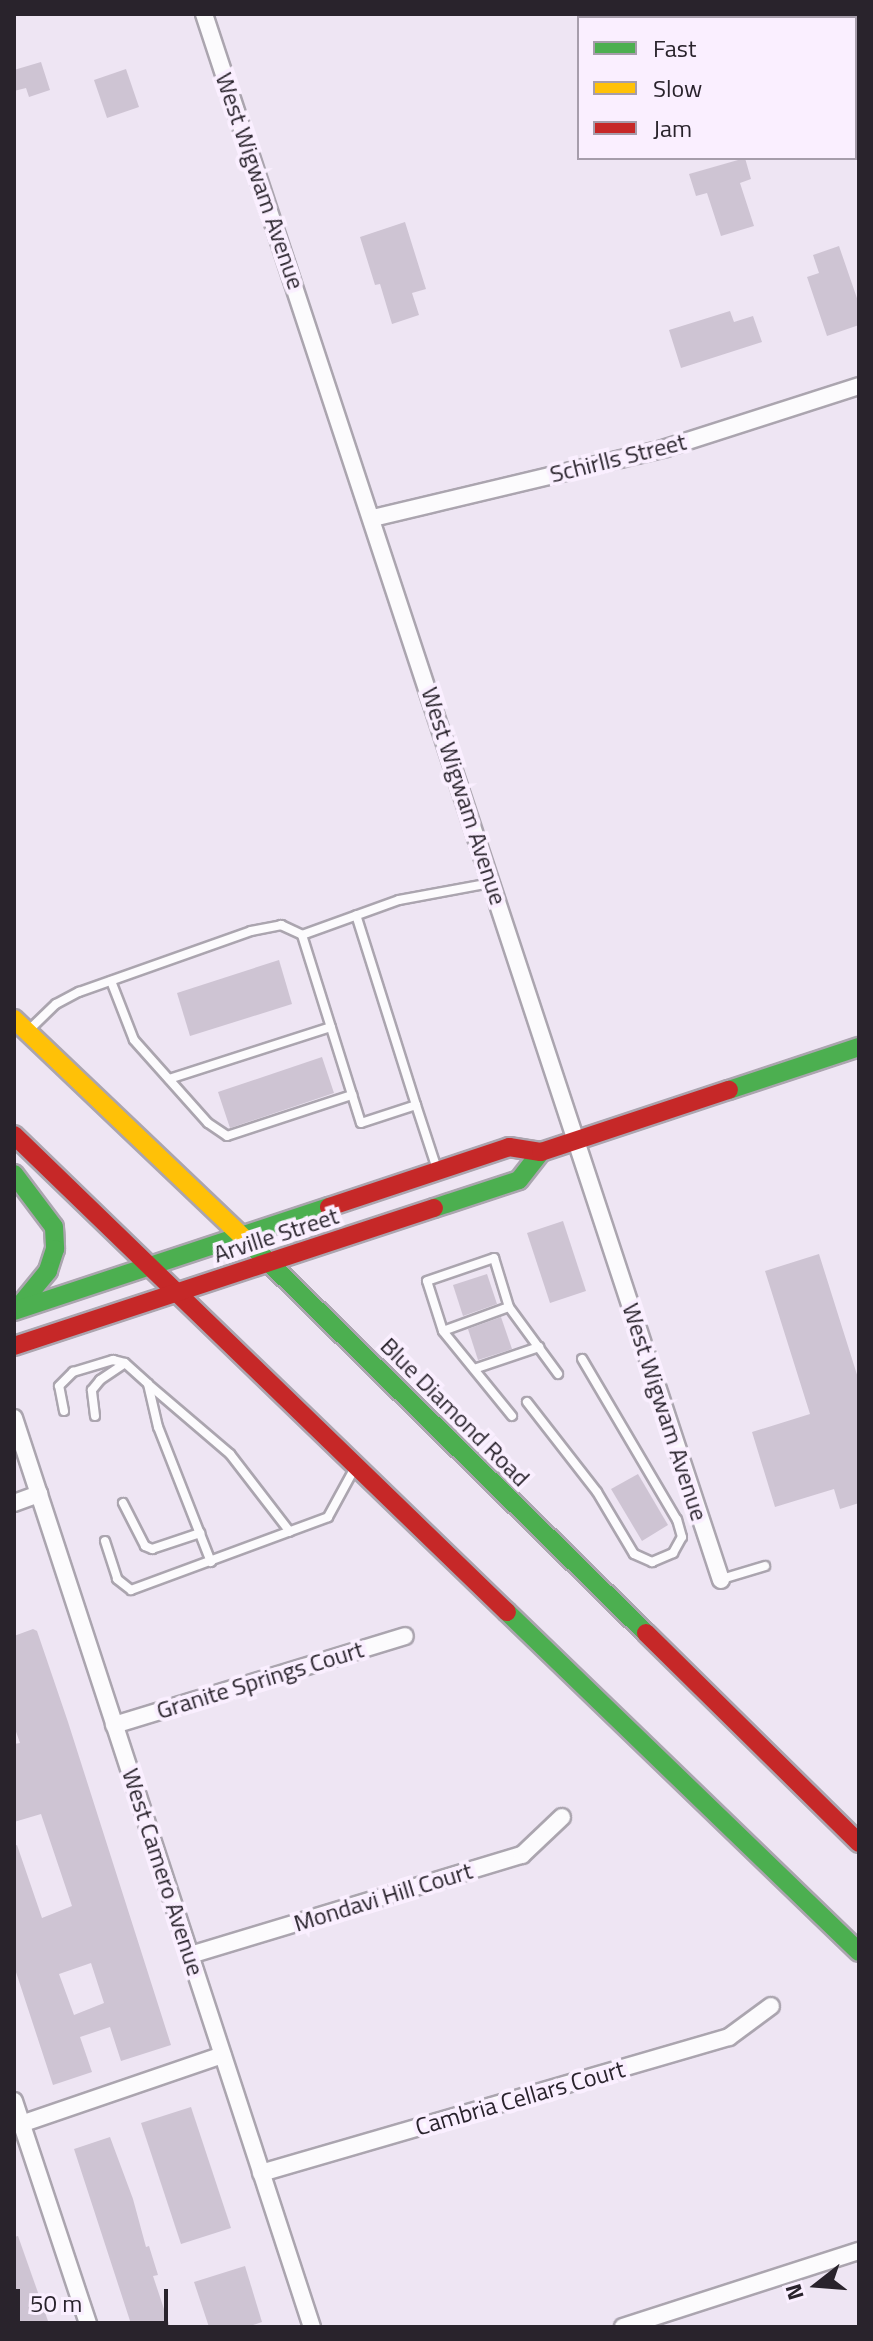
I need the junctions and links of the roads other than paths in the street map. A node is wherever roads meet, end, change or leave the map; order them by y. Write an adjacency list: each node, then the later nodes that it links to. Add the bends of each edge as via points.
1 (204, 14): 3 (street, West Wigwam Avenue)
2 (859, 386): 3 (street, Schirlls Street, via 666,448)
3 (373, 518): 4 (street, West Wigwam Avenue)
4 (492, 883): 5 (lane, via 399,900); 15 (street, West Wigwam Avenue)
5 (356, 915): 6 (lane); 13 (lane)
6 (302, 935): 7 (lane, via 281,925 251,931); 9 (lane)
7 (111, 981): 8 (lane); 11 (lane, via 134,1040)
8 (20, 1025): 19 (main road, Blue Diamond Road)
9 (331, 1027): 11 (lane); 12 (lane)
10 (859, 1047): 15 (main road, Arville Street)
11 (169, 1079): 12 (lane, via 208,1123 227,1136)
12 (352, 1095): 13 (lane, via 361,1123)
13 (416, 1105): 17 (lane)
14 (14, 1135): 21 (main road)
15 (576, 1141): 16 (main road, Arville Street); 47 (street, West Wigwam Avenue)
16 (541, 1152): 17 (main road, Arville Street, via 509,1147); 20 (main road, Arville Street, via 519,1180)
17 (437, 1170): 19 (main road, Arville Street)
18 (14, 1174): 24 (main road, via 54,1227 55,1249 48,1271)
19 (241, 1235): 20 (main road, Blue Diamond Road); 21 (main road, Arville Street)
20 (269, 1262): 22 (main road, Arville Street); 51 (main road, Blue Diamond Road)
21 (150, 1266): 22 (main road); 24 (main road, Arville Street)
22 (177, 1292): 26 (main road, Arville Street); 38 (main road)
23 (509, 1307): 25 (lane); 25 (lane, via 494,1258 427,1281); 27 (lane)
24 (15, 1310)
25 (443, 1331): 30 (lane)
26 (14, 1346)
27 (539, 1347): 30 (lane); 31 (lane)
28 (582, 1359): 33 (lane, via 677,1520 682,1537 673,1553 652,1562 634,1554 597,1492)
29 (125, 1363): 32 (lane); 34 (lane, via 113,1360 73,1372 59,1386); 35 (lane, via 92,1390)
30 (474, 1369): 36 (lane)
31 (558, 1374)
32 (148, 1384): 42 (lane, via 230,1454); 43 (lane, via 158,1427)
33 (527, 1402)
34 (64, 1411)
35 (95, 1416)
36 (512, 1416)
37 (14, 1418): 39 (street, West Camero Avenue)
38 (356, 1465): 42 (lane, via 328,1517); 52 (main road)
39 (39, 1494): 40 (street); 49 (street, West Camero Avenue)
40 (14, 1503)
41 (123, 1503): 43 (lane, via 145,1546 152,1549)
42 (290, 1532): 45 (lane)
43 (200, 1533): 45 (lane)
44 (105, 1541): 45 (lane, via 117,1579 131,1590)
45 (211, 1562)
46 (765, 1566): 47 (lane)
47 (721, 1580)
48 (405, 1636): 49 (street, Granite Springs Court)
49 (114, 1725): 53 (street, West Camero Avenue)
50 (562, 1817): 53 (street, Mondavi Hill Court, via 522,1855)
51 (859, 1843)
52 (859, 1952)
53 (190, 1955): 55 (street, West Camero Avenue)
54 (771, 2006): 58 (street, Cambria Cellars Court, via 729,2037)
55 (223, 2055): 57 (street); 58 (street, West Camero Avenue)
56 (14, 2101): 57 (street)
57 (21, 2124): 60 (street)
58 (261, 2173): 61 (street, West Camero Avenue)
59 (859, 2251): 62 (street)
60 (89, 2327)
61 (312, 2327)
62 (623, 2327)

